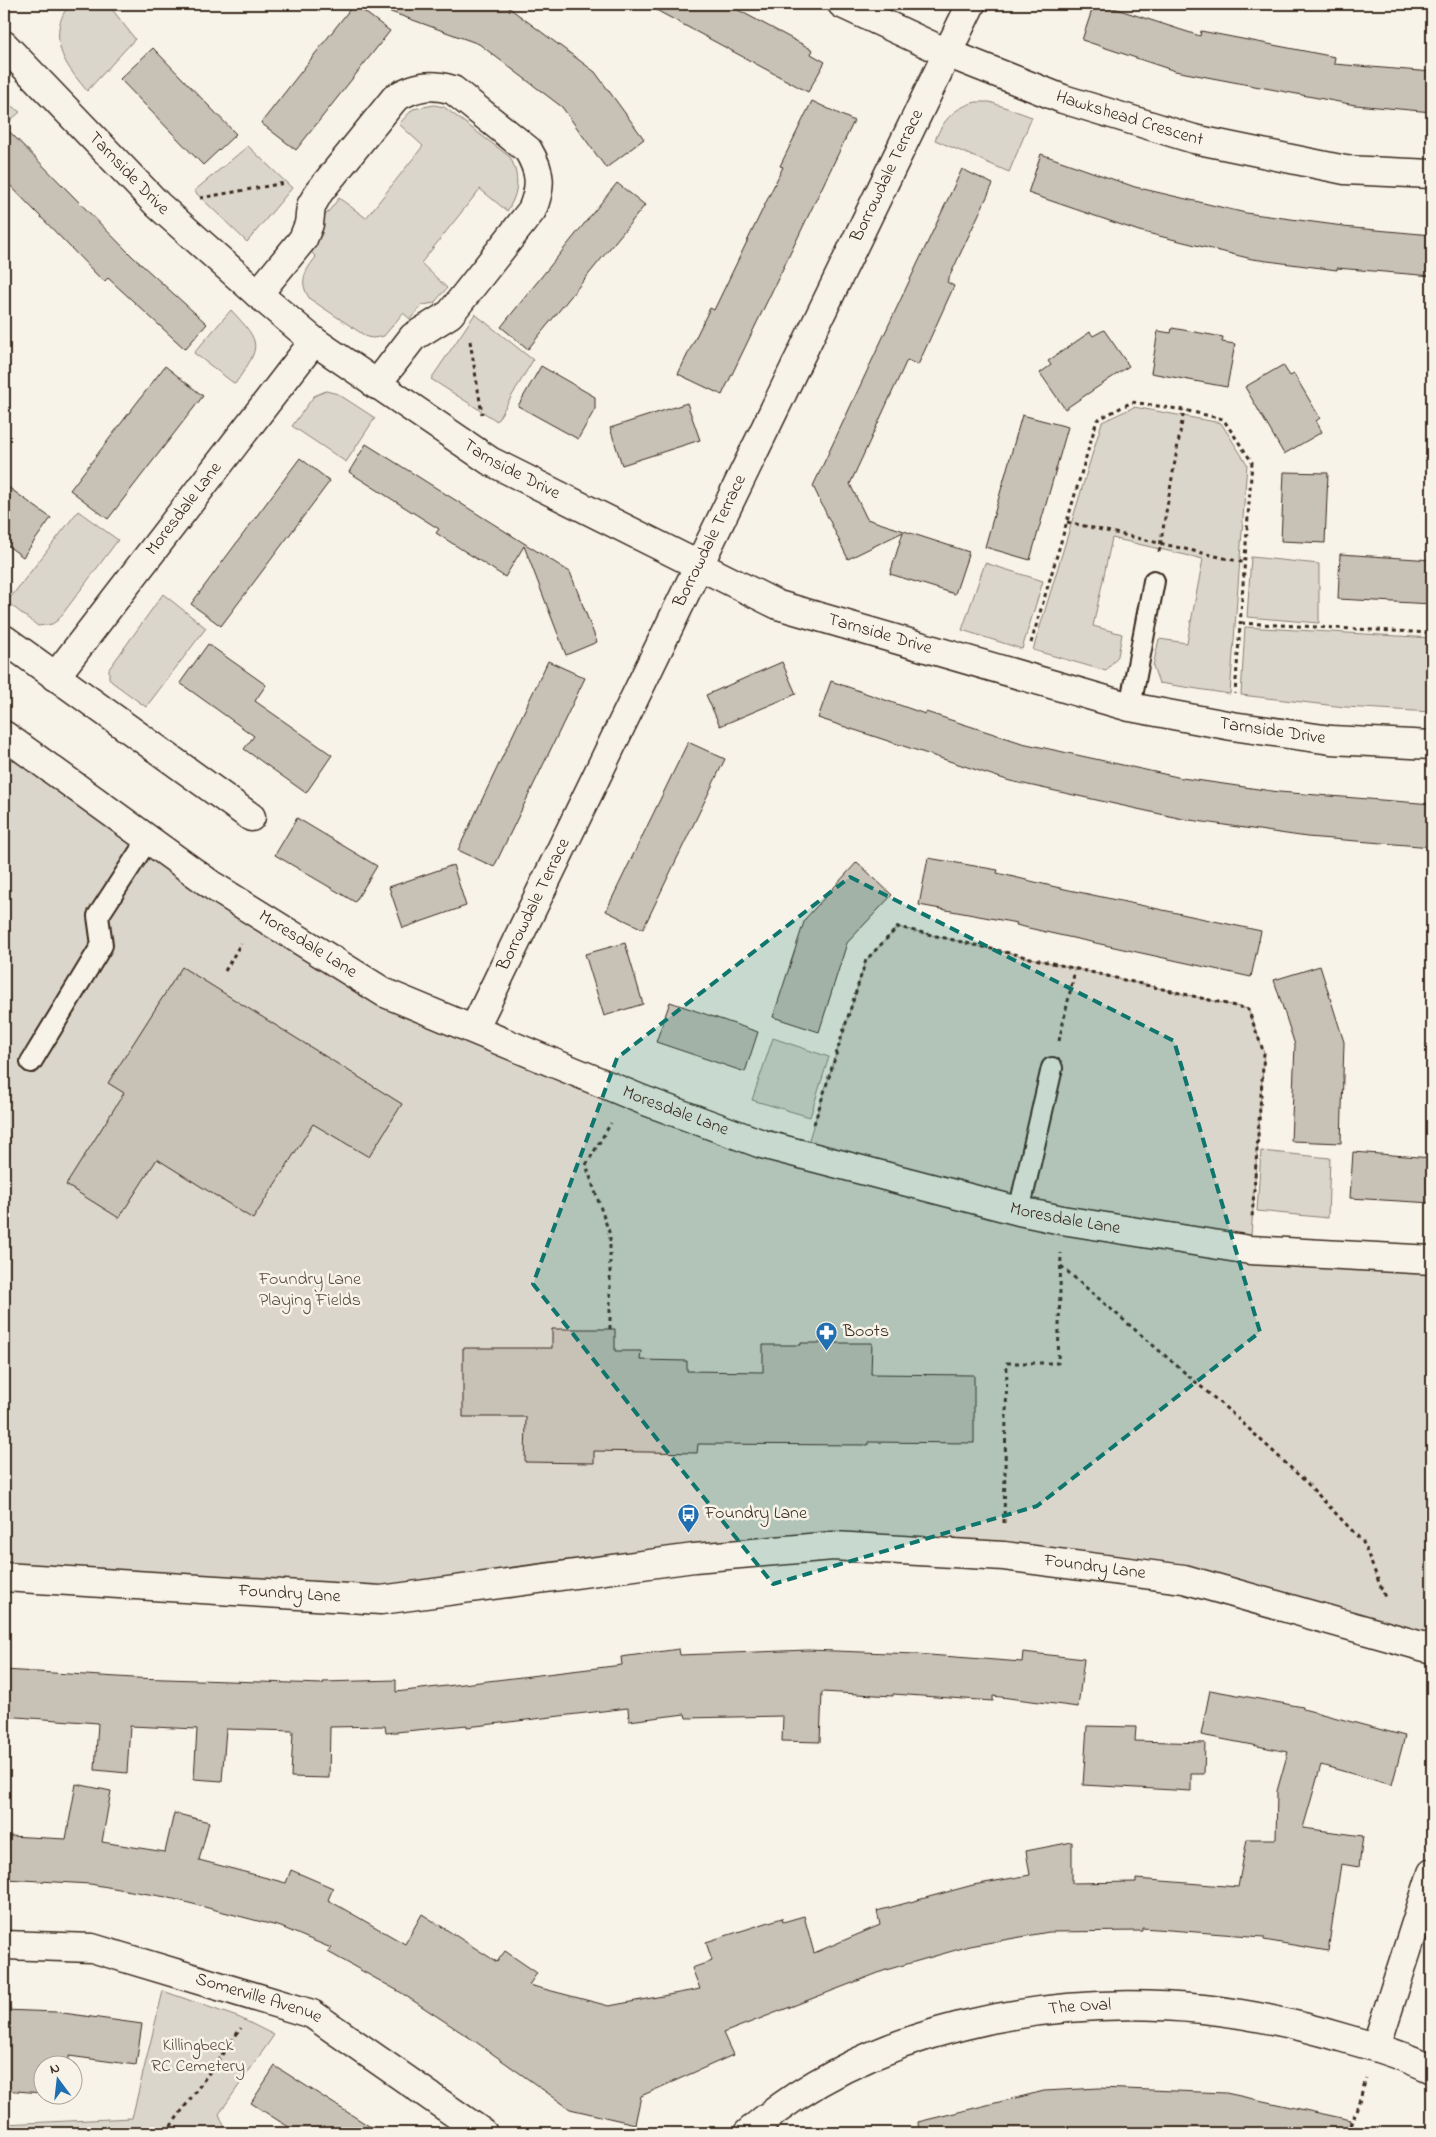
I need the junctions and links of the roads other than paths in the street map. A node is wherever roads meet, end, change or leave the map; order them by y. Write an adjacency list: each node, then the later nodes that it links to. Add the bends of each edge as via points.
1 (842, 4): 4 (street, Hawkshead Crescent)
2 (971, 4): 4 (street, Borrowdale Terrace)
3 (4, 45): 6 (street, Tarnside Drive, via 158,205)
4 (947, 53): 5 (street, Hawkshead Crescent, via 1064,99 1194,139 1345,170); 9 (street, Borrowdale Terrace)
5 (1432, 174)
6 (258, 294): 7 (street, Tarnside Drive); 8 (street, via 302,239 309,224 311,206 319,192 395,98 423,86 438,85 453,90 528,150 540,179 538,195 532,210 463,299 450,314 413,337)
7 (314, 341): 8 (street, Tarnside Drive); 12 (street, Moresdale Lane)
8 (376, 385): 9 (street, Tarnside Drive, via 490,461)
9 (700, 565): 13 (street, Tarnside Drive, via 778,604); 18 (street, Borrowdale Terrace)
10 (1154, 581): 13 (lane)
11 (4, 639): 12 (street)
12 (55, 677): 16 (street)
13 (1130, 708): 15 (street, Tarnside Drive, via 1331,740)
14 (4, 736): 17 (street, Moresdale Lane)
15 (1432, 745)
16 (251, 817)
17 (148, 839): 18 (street, Moresdale Lane, via 213,886 385,992); 19 (lane, via 98,916 102,945)
18 (474, 1029): 21 (street, Moresdale Lane, via 762,1144)
19 (30, 1062)
20 (1052, 1068): 21 (lane)
21 (1018, 1211): 22 (street, Moresdale Lane, via 1250,1250)
22 (1432, 1260)
23 (4, 1577): 24 (street, Foundry Lane, via 381,1600 694,1558 833,1546 1004,1556 1184,1579)
24 (1432, 1649)
25 (1432, 1872): 27 (street)
26 (4, 1945): 29 (street, Somerville Avenue, via 92,1948 312,2014)
27 (1376, 2047): 28 (street, The Oval); 30 (street, The Oval, via 1255,2016 1203,2009 1123,2006 1044,2011 939,2033 856,2063 795,2097)
28 (1432, 2068)
29 (483, 2133)
30 (748, 2133)

